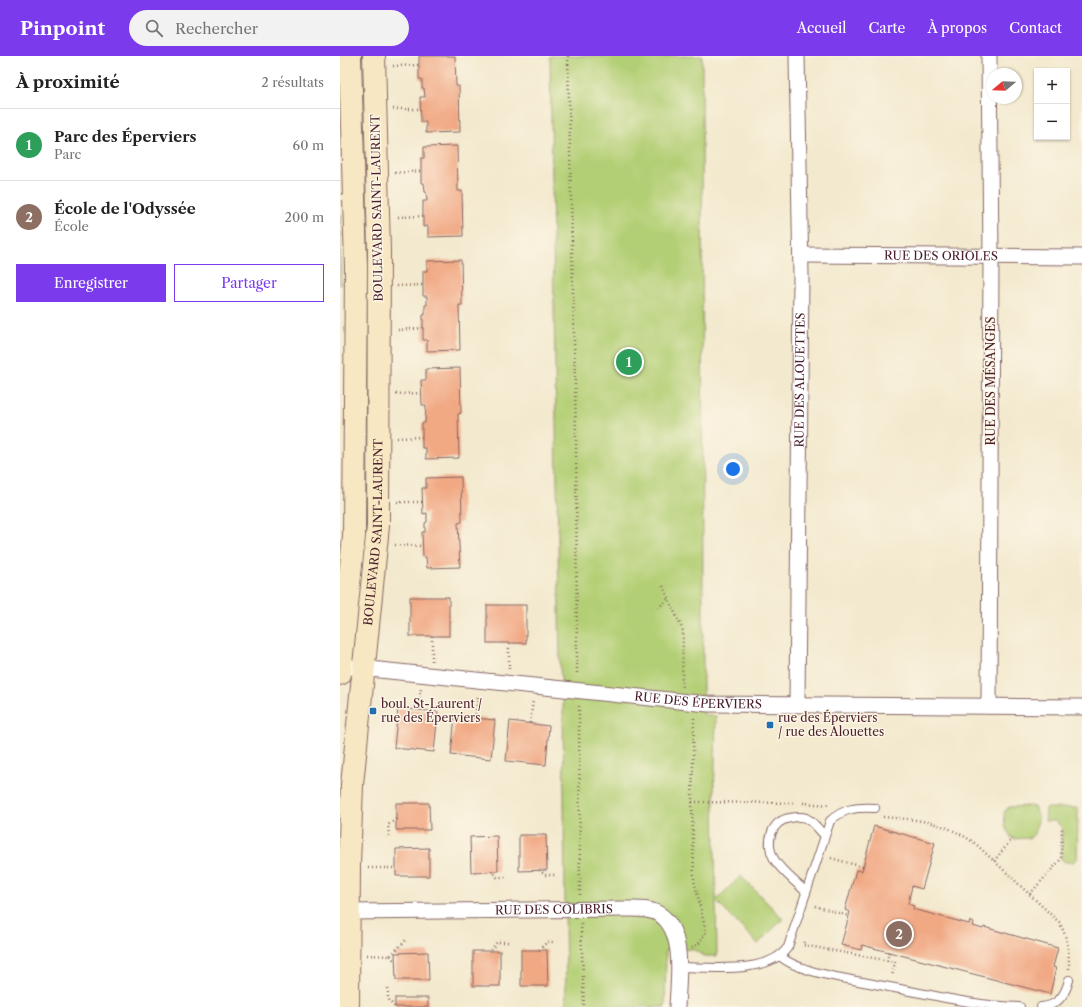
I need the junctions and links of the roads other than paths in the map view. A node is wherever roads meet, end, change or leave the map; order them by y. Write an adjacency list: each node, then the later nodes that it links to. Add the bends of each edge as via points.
1 (350, 56): 9 (street, BOULEVARD SAINT-LAURENT, via 356,267 354,536)
2 (797, 56): 5 (street, RUE DES ALOUETTES)
3 (989, 56): 6 (street, RUE DES MÉSANGES)
4 (380, 61): 8 (street, BOULEVARD SAINT-LAURENT, via 378,526)
5 (801, 255): 6 (street, RUE DES ORIOLES); 10 (street, RUE DES ALOUETTES)
6 (992, 256): 7 (street, RUE DES ORIOLES); 11 (street, RUE DES MÉSANGES)
7 (1082, 257)
8 (364, 669): 9 (street, RUE DES ÉPERVIERS); 10 (street, RUE DES ÉPERVIERS, via 427,669 480,680 708,704); 16 (street, BOULEVARD SAINT-LAURENT, via 352,785)
9 (340, 670)
10 (797, 704): 11 (street, RUE DES ÉPERVIERS)
11 (989, 706): 12 (street, RUE DES ÉPERVIERS)
12 (1082, 707)
13 (875, 808): 14 (lane, via 852,808 839,814 830,821)
14 (824, 834): 15 (lane); 15 (lane, via 806,818 795,817 779,822 770,837 774,858)
15 (806, 892): 17 (lane, via 788,947)
16 (349, 912): 18 (street, RUE DES COLIBRIS, via 650,910 659,914 671,928 678,947); 20 (street, BOULEVARD SAINT-LAURENT)
17 (780, 956): 18 (lane, via 757,965); 22 (lane, via 788,963 817,972 955,1000)
18 (678, 967): 21 (street, RUE DES COLIBRIS)
19 (1069, 980): 23 (lane, via 1057,1002)
20 (348, 1007)
21 (677, 1007)
22 (1020, 1007)
23 (1041, 1007)

